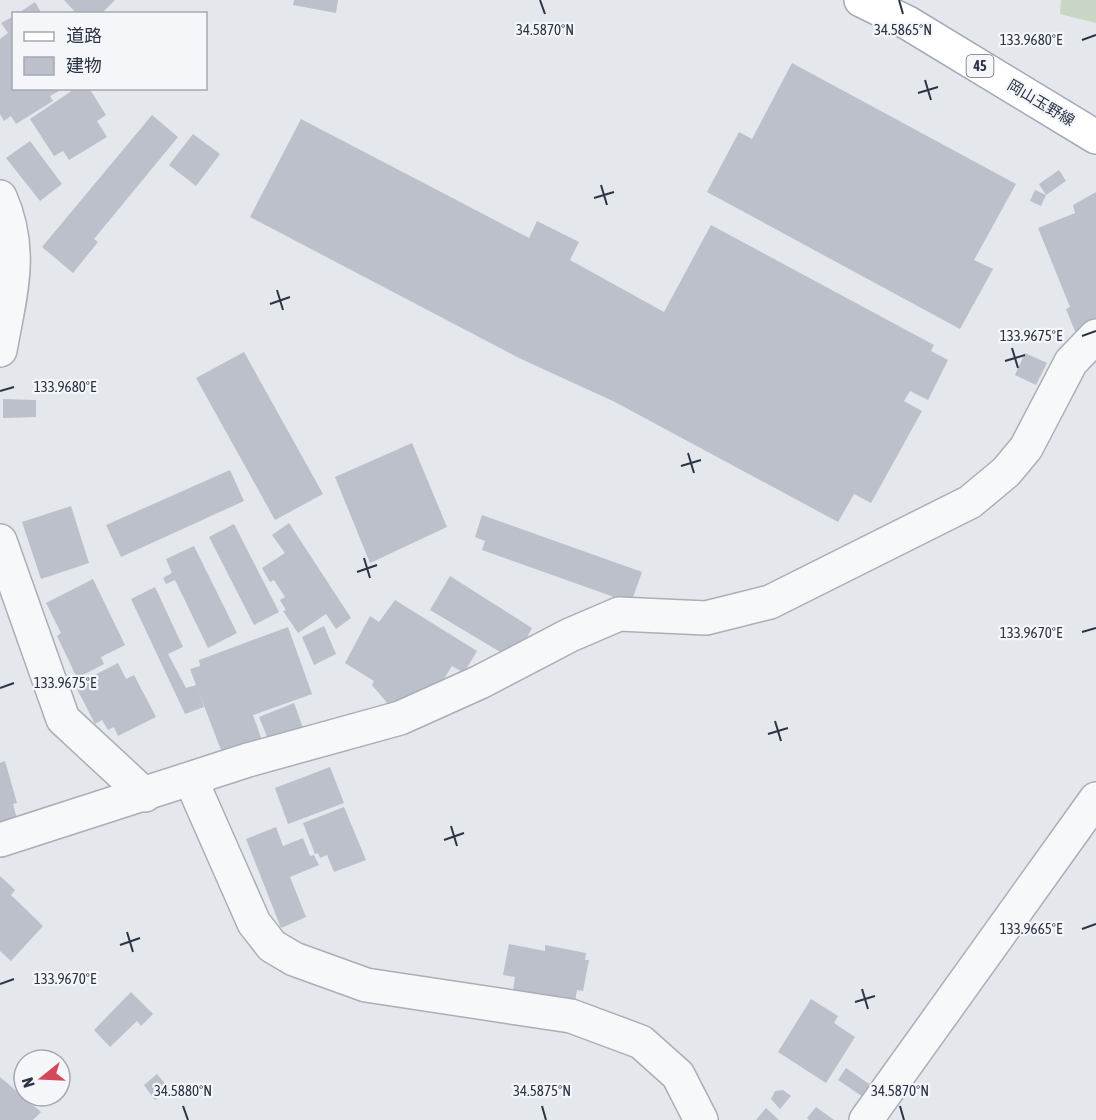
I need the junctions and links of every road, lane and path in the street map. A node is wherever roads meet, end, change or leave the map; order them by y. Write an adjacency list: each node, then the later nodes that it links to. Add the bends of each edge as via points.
1 (861, 0): 2 (main road, 岡山玉野線 / 45, via 908,23)
2 (1096, 137)
3 (0, 197): 5 (street, via 15,248)
4 (1096, 336): 7 (street, via 1071,362 1026,448 1006,472 970,502 907,535 770,602 706,618 619,614 400,718)
5 (0, 351)
6 (0, 541): 8 (street, via 63,719)
7 (191, 780): 8 (street); 11 (street, via 254,923 273,946 294,959 366,985 571,1016 641,1042 678,1075)
8 (145, 795): 10 (street)
9 (1096, 799): 12 (street)
10 (0, 840)
11 (701, 1120)
12 (866, 1120)

